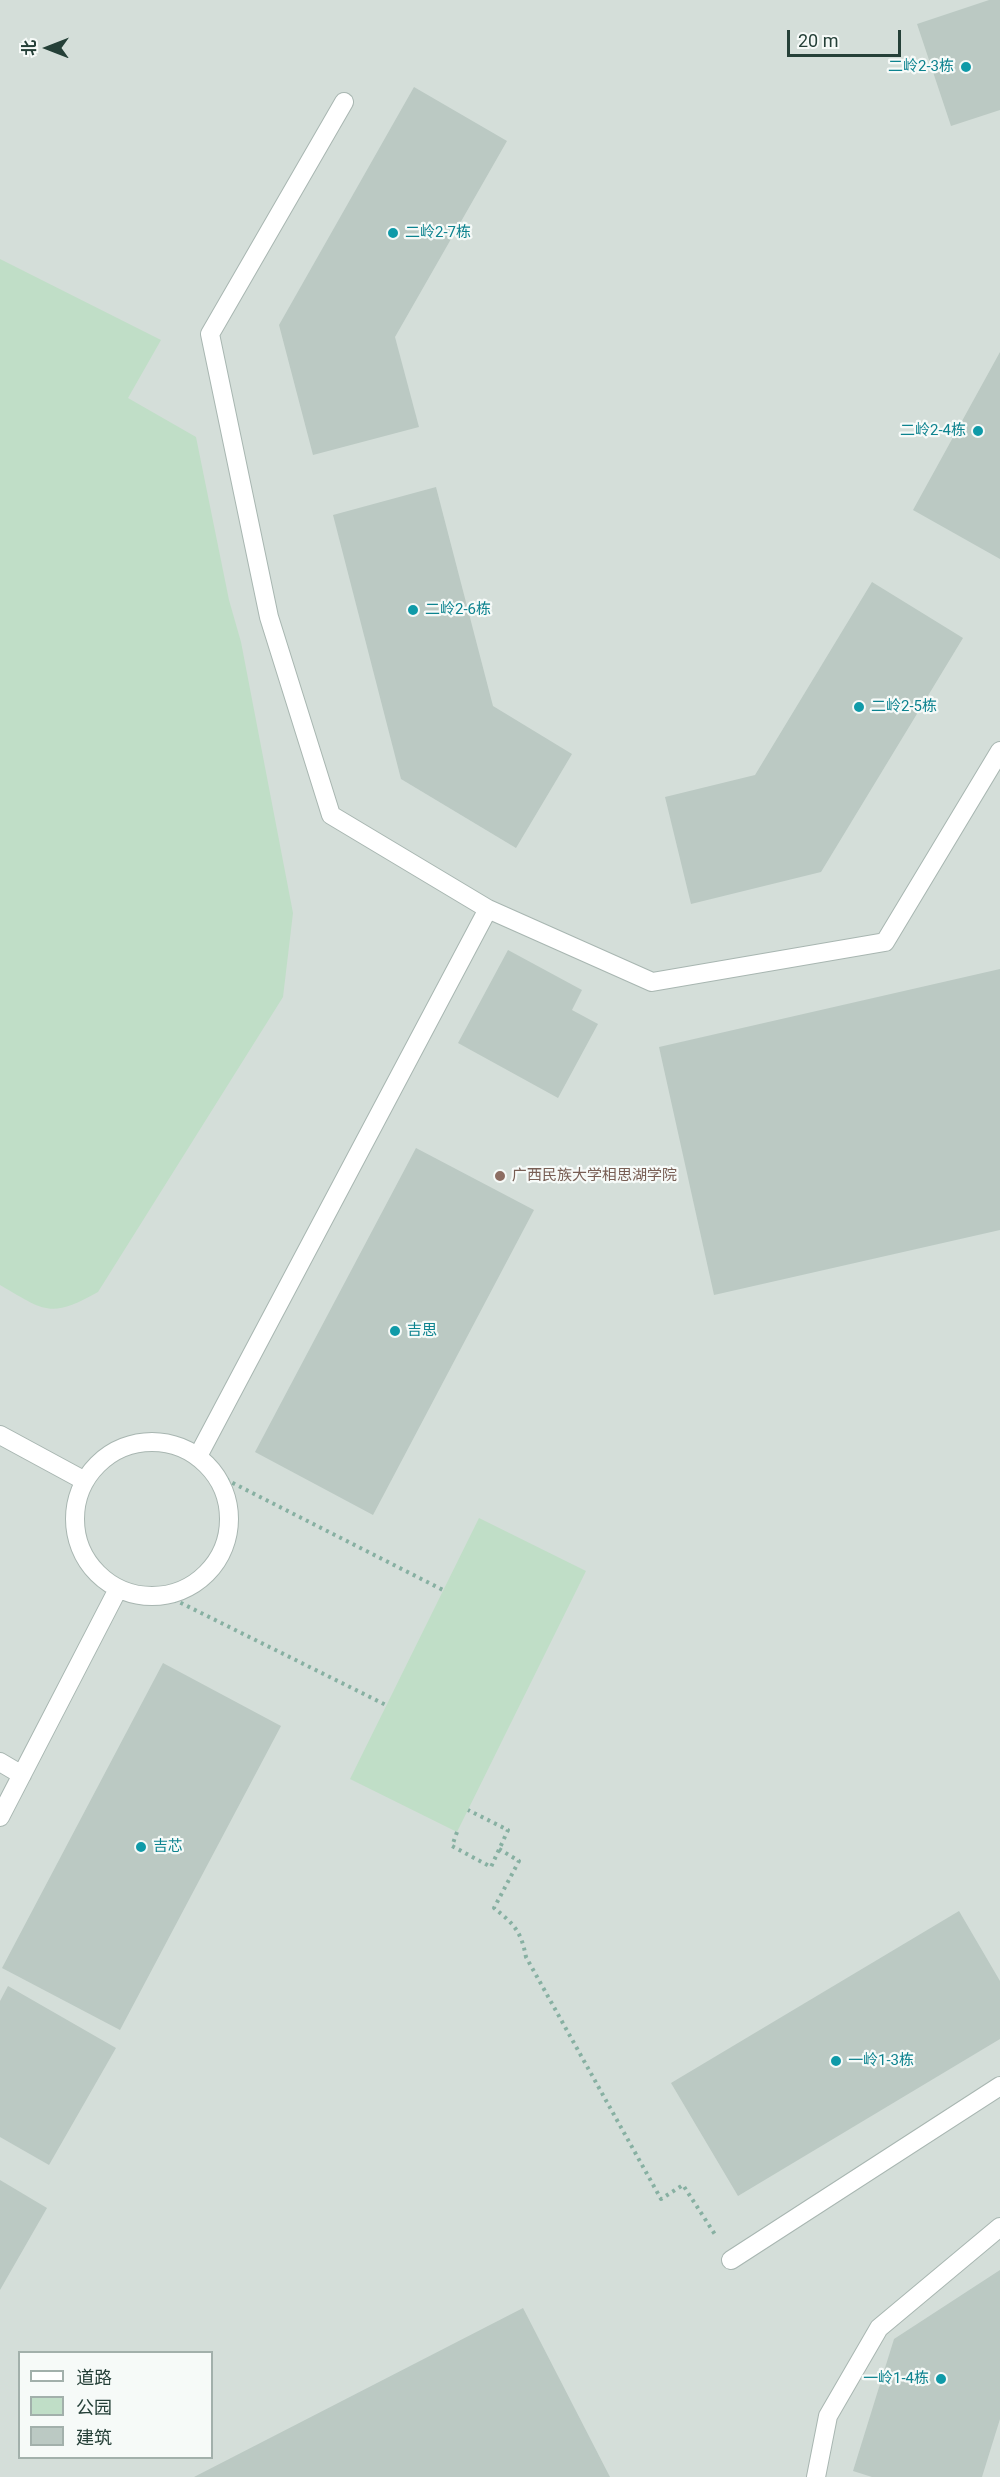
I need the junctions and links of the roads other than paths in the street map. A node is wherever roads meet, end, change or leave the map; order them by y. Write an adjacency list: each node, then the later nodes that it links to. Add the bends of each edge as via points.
1 (344, 102): 3 (lane, via 210,334 269,617 331,815)
2 (1000, 751): 3 (lane, via 885,942 652,982)
3 (488, 909): 5 (lane)
4 (0, 1435): 6 (lane)
5 (198, 1456): 6 (lane, via 174,1444 148,1442 123,1448 101,1461); 7 (lane, via 215,1474 227,1499 229,1525 224,1550 210,1571 191,1587 167,1596 142,1597)
6 (85, 1481): 7 (lane, via 76,1505 75,1530 83,1554 93,1568)
7 (118, 1589): 9 (lane)
8 (0, 1762): 9 (lane)
9 (22, 1775): 10 (lane)
10 (0, 1817)
11 (1000, 2086): 13 (lane)
12 (1000, 2228): 14 (lane, via 879,2328 828,2416)
13 (731, 2260)
14 (816, 2477)

